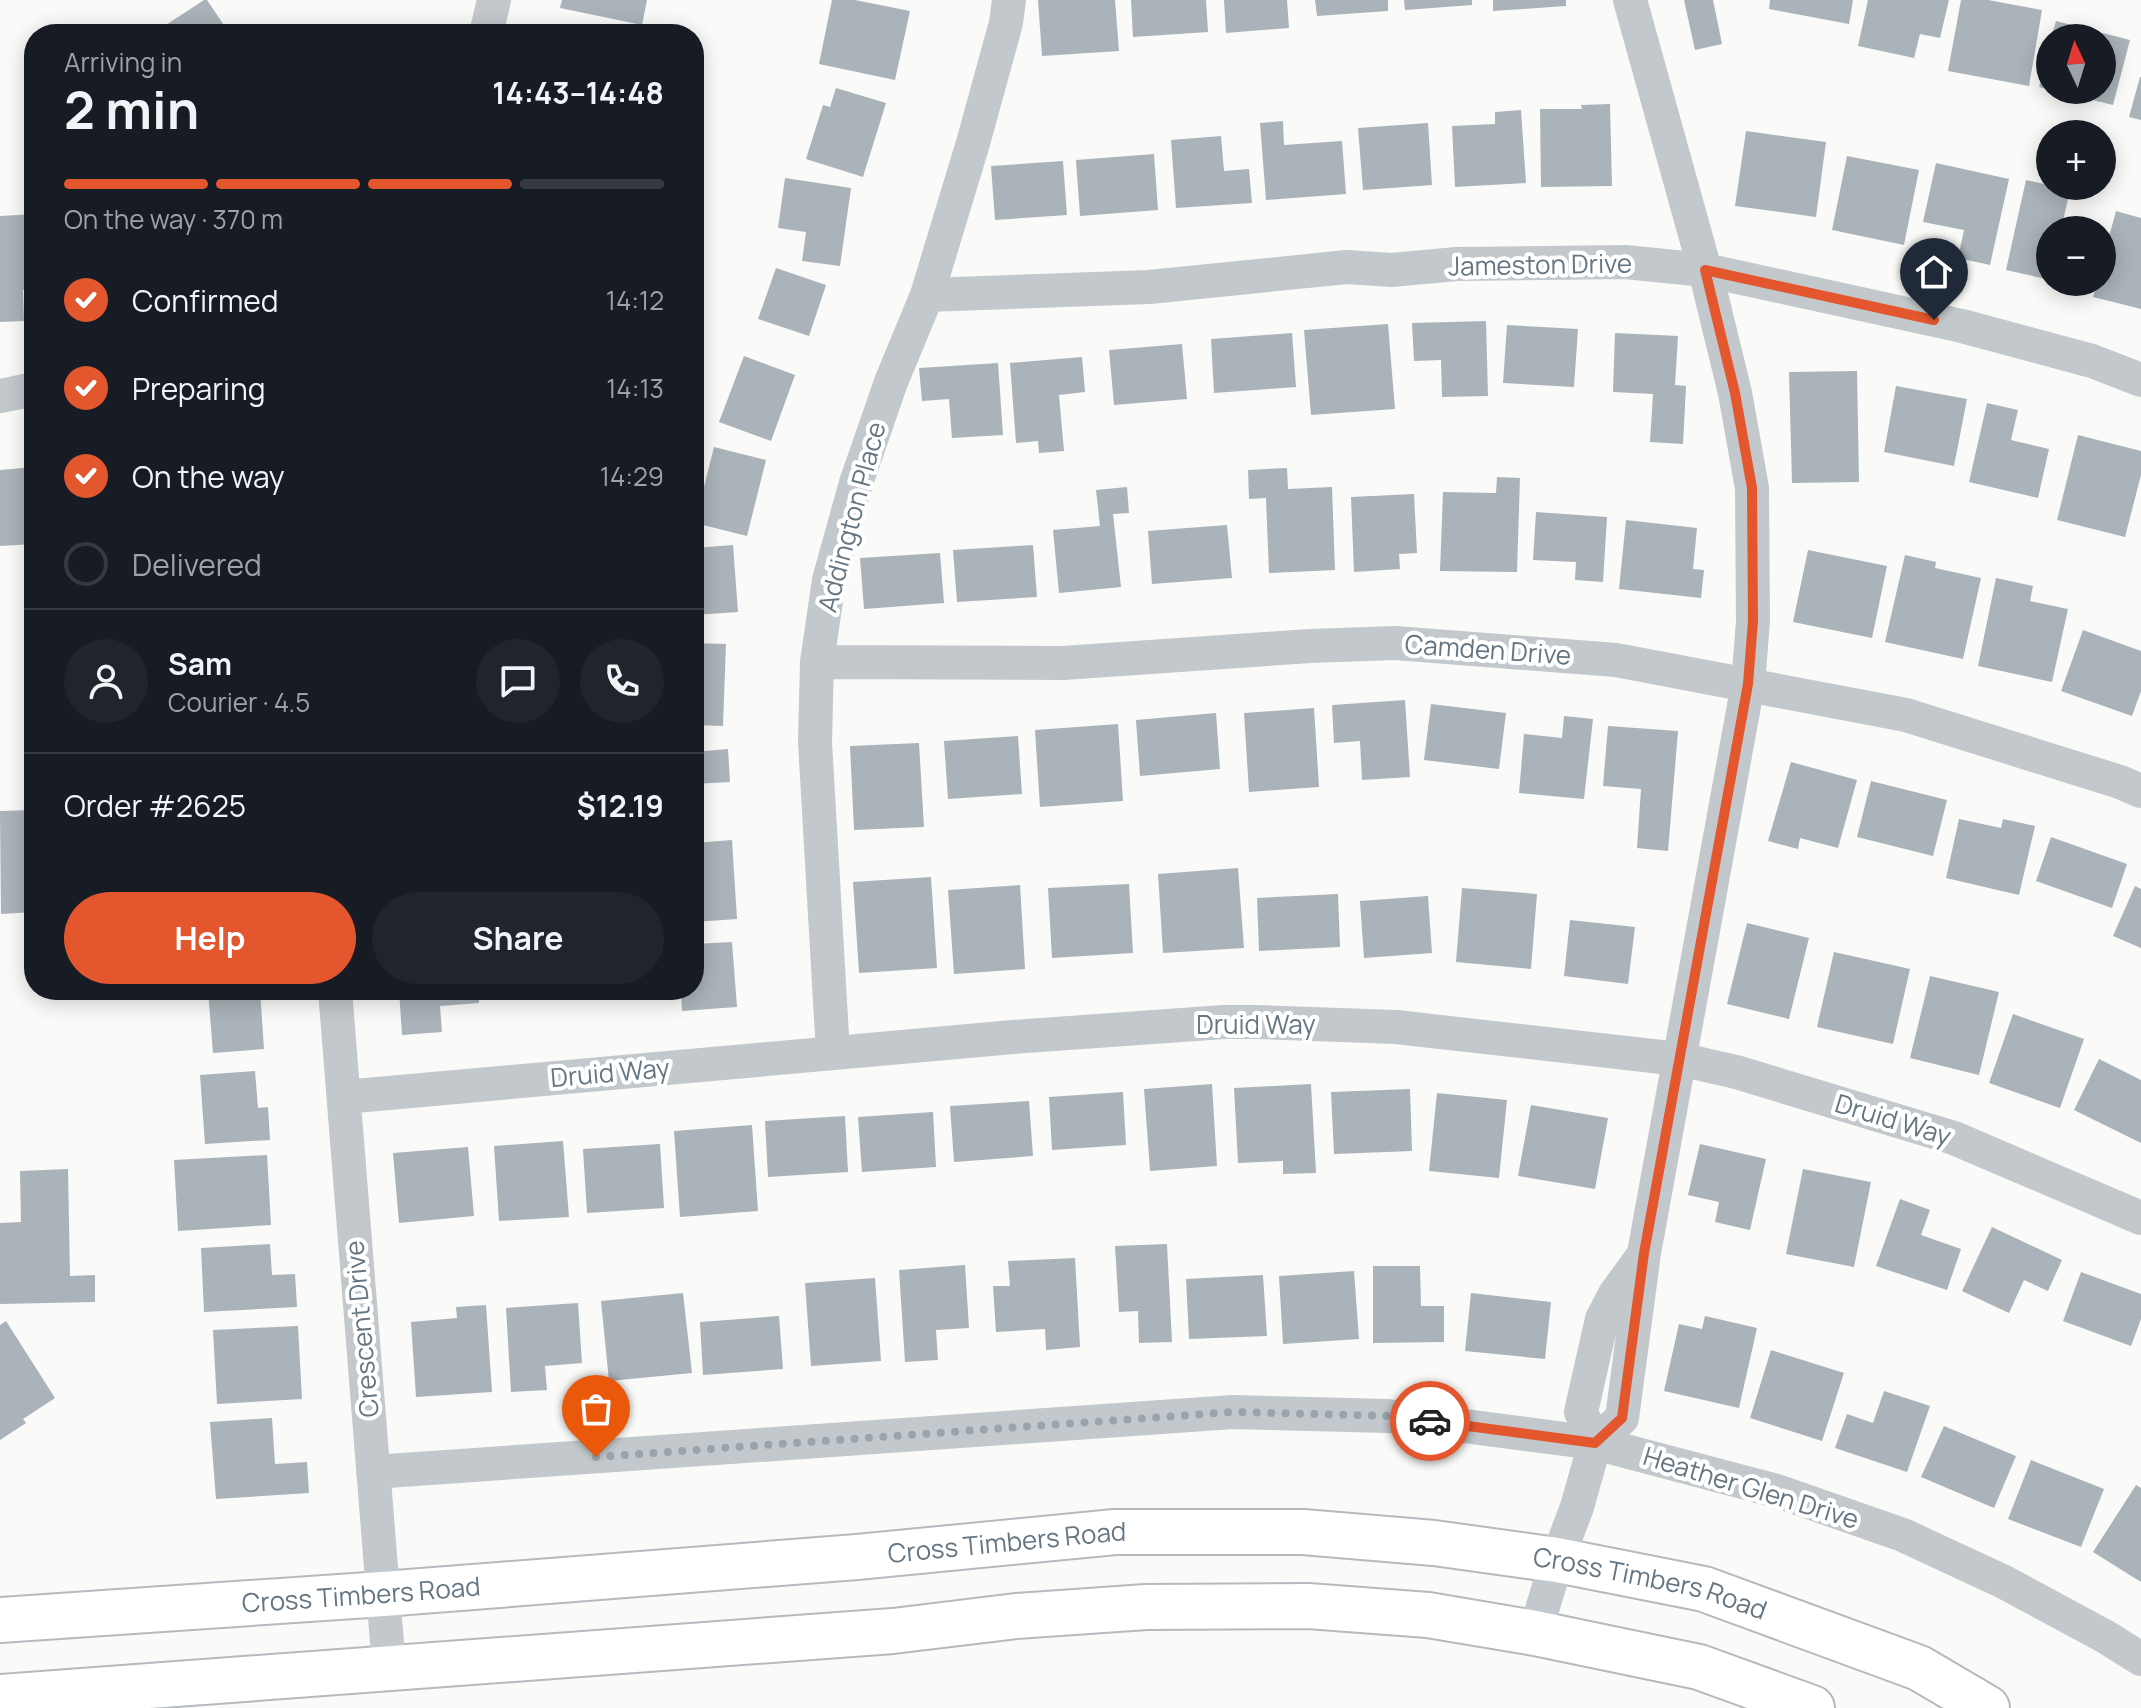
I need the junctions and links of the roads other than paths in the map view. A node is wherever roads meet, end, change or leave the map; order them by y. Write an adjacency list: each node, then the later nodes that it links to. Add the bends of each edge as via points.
1 (494, 0): 4 (street)
2 (1009, 0): 6 (street, Addington Place)
3 (1630, 0): 5 (street)
4 (488, 24)
5 (1705, 270): 6 (street, Jameston Drive, via 1625,262 1347,267 1149,287); 7 (street, Jameston Drive, via 1962,326 2092,361); 11 (street, via 1752,488)
6 (927, 295): 10 (street, Addington Place, via 856,483 829,580)
7 (2141, 380)
8 (24, 391): 9 (street)
9 (0, 396)
10 (817, 662): 11 (street, Camden Drive, via 1063,663 1395,643 1616,660); 14 (street, Addington Place, via 815,742)
11 (1748, 684): 12 (street, Camden Drive, via 1906,715); 15 (street)
12 (2141, 791)
13 (336, 1000): 16 (street, Crescent Drive)
14 (833, 1053): 15 (street, Druid Way, via 1259,1022 1396,1027); 16 (street, Druid Way)
15 (1679, 1059): 17 (street, Druid Way, via 1954,1138); 18 (street, via 1644,1253 1622,1418)
16 (344, 1097): 19 (street, Crescent Drive)
17 (2141, 1218)
18 (1595, 1443): 19 (street, Heather Glen Drive, via 1388,1416 1233,1412); 20 (street); 24 (street, Heather Glen Drive, via 1777,1491 1903,1535 2004,1582)
19 (373, 1472): 21 (street, Crescent Drive)
20 (1557, 1560): 21 (main road, Cross Timbers Road, via 1303,1532 1115,1532); 23 (street); 28 (main road, Cross Timbers Road, via 1704,1589 1919,1668)
21 (383, 1594): 22 (main road, Cross Timbers Road); 25 (street, Crescent Drive)
22 (0, 1620)
23 (1535, 1633): 25 (main road, via 1428,1615 1323,1607 1146,1607); 27 (main road, via 1699,1667)
24 (2141, 1659)
25 (389, 1668): 26 (main road)
26 (0, 1697)
27 (1812, 1708)
28 (1987, 1708)

